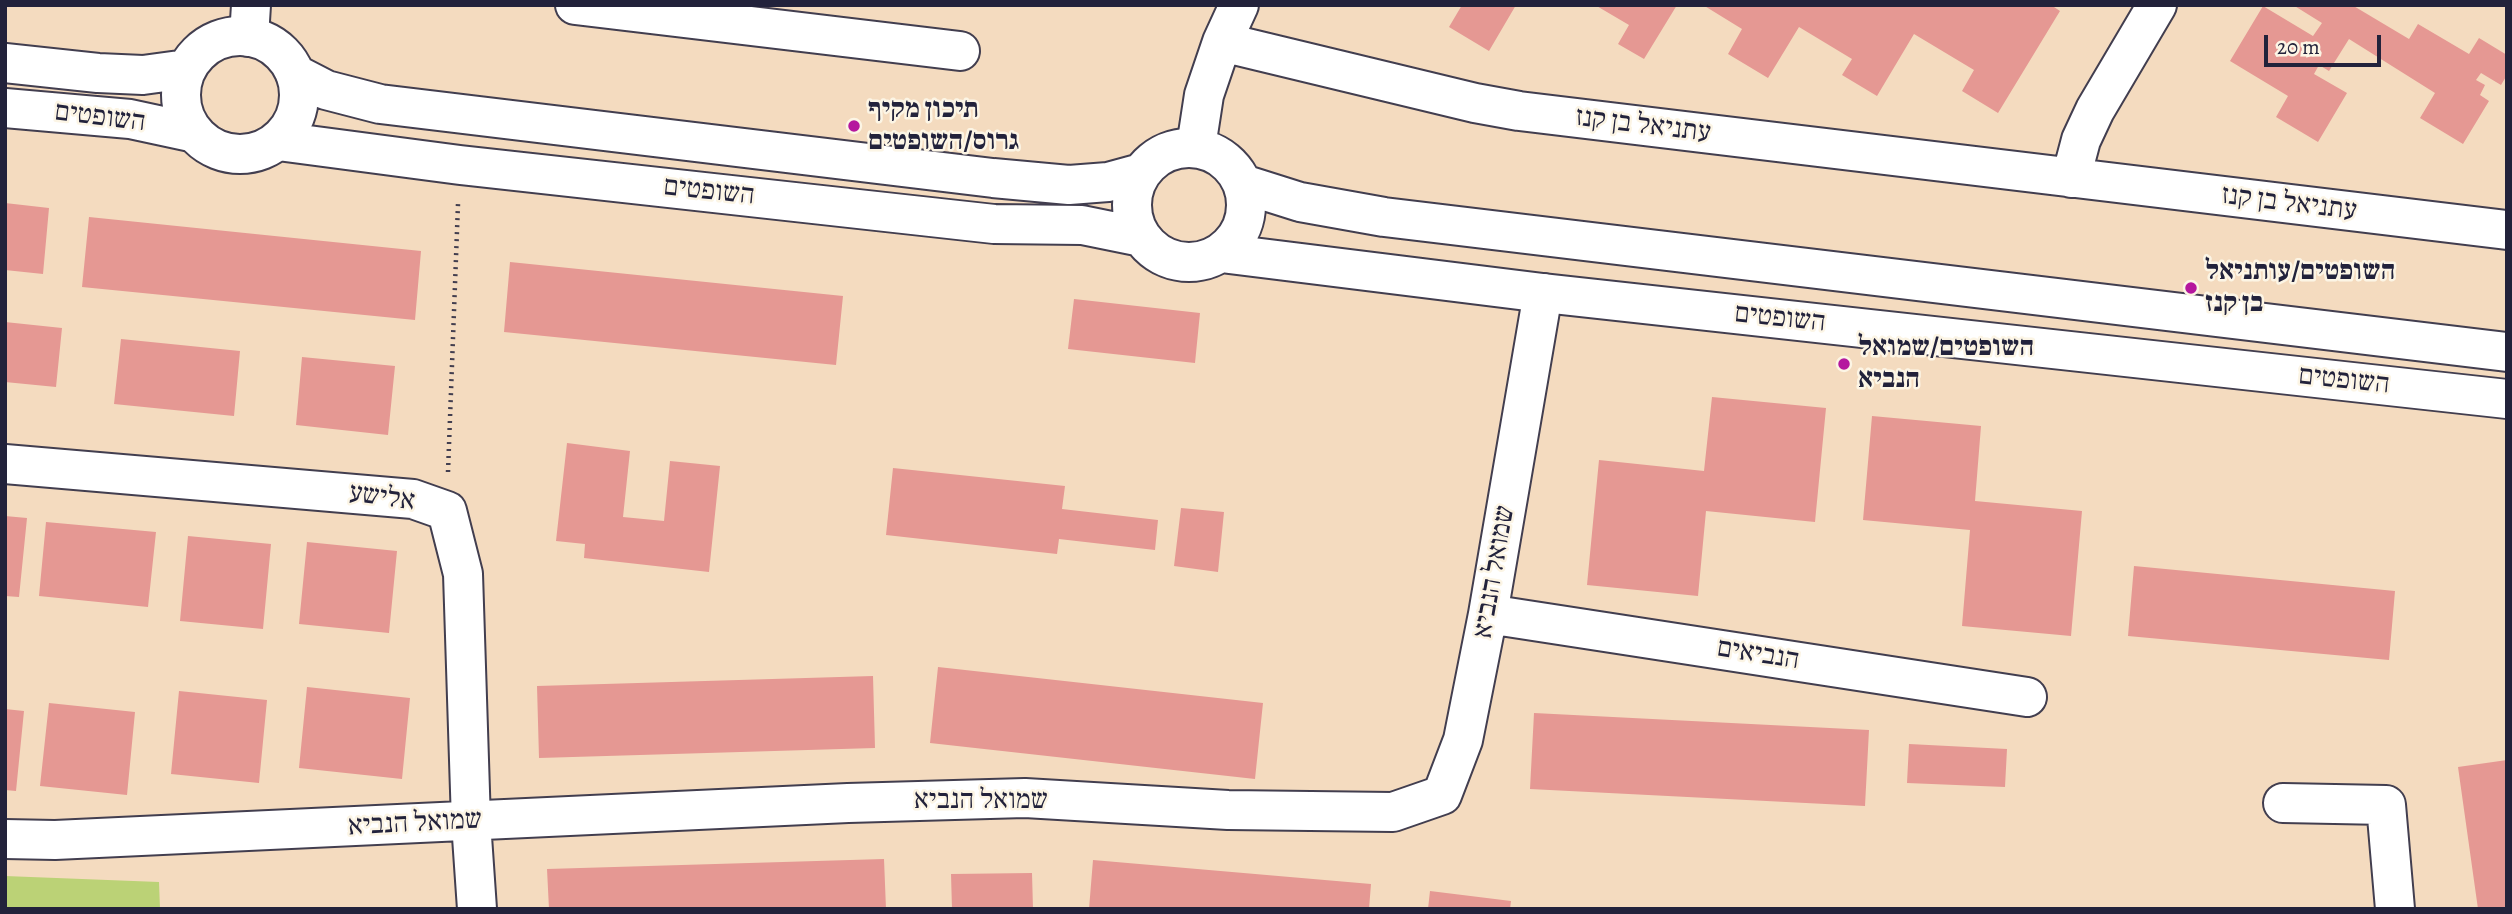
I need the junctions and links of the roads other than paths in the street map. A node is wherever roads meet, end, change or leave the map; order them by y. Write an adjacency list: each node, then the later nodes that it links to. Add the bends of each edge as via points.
1 (575, 5): 6 (street)
2 (1239, 5): 5 (street)
3 (2157, 5): 15 (street, via 2095,110 2081,139)
4 (250, 21): 8 (street, via 234,36 206,47); 9 (street)
5 (1222, 42): 13 (street, via 1204,95); 15 (street, עתניאל בן קנז, via 1519,111)
6 (960, 51)
7 (5, 63): 8 (street, השופטים, via 143,75)
8 (187, 69): 11 (street, via 181,95)
9 (295, 74): 12 (street, via 298,110); 14 (street, השופטים, via 326,90 380,104 993,178 1069,185 1108,182)
10 (5, 108): 11 (street, השופטים, via 130,119)
11 (195, 133): 12 (street, via 225,153 262,151)
12 (278, 141): 18 (street, השופטים, via 994,223 1083,225)
13 (1196, 147): 14 (street, via 1164,153); 16 (street, via 1224,160)
14 (1140, 173): 18 (street, via 1131,212)
15 (2071, 178): 17 (street, עתניאל בן קנז)
16 (1242, 184): 19 (street, via 1246,199 1243,222); 21 (street, השופטים, via 1300,202 1384,217)
17 (2507, 230)
18 (1142, 237): 19 (street, via 1152,248 1178,261)
19 (1221, 253): 20 (street, השופטים)
20 (1543, 293): 22 (street, השופטים); 24 (street, שמואל הנביא)
21 (2507, 352)
22 (2507, 399)
23 (5, 464): 27 (street, אלישע, via 413,499 447,511 463,574)
24 (1488, 614): 25 (street, הנביאים); 27 (street, שמואל הנביא, via 1463,740 1442,795 1393,812 1228,810 1026,798)
25 (2028, 697)
26 (2283, 803): 30 (street, via 2386,805)
27 (471, 822): 28 (street, שמואל הנביא); 29 (street, אלישע)
28 (5, 839)
29 (477, 909)
30 (2395, 909)

